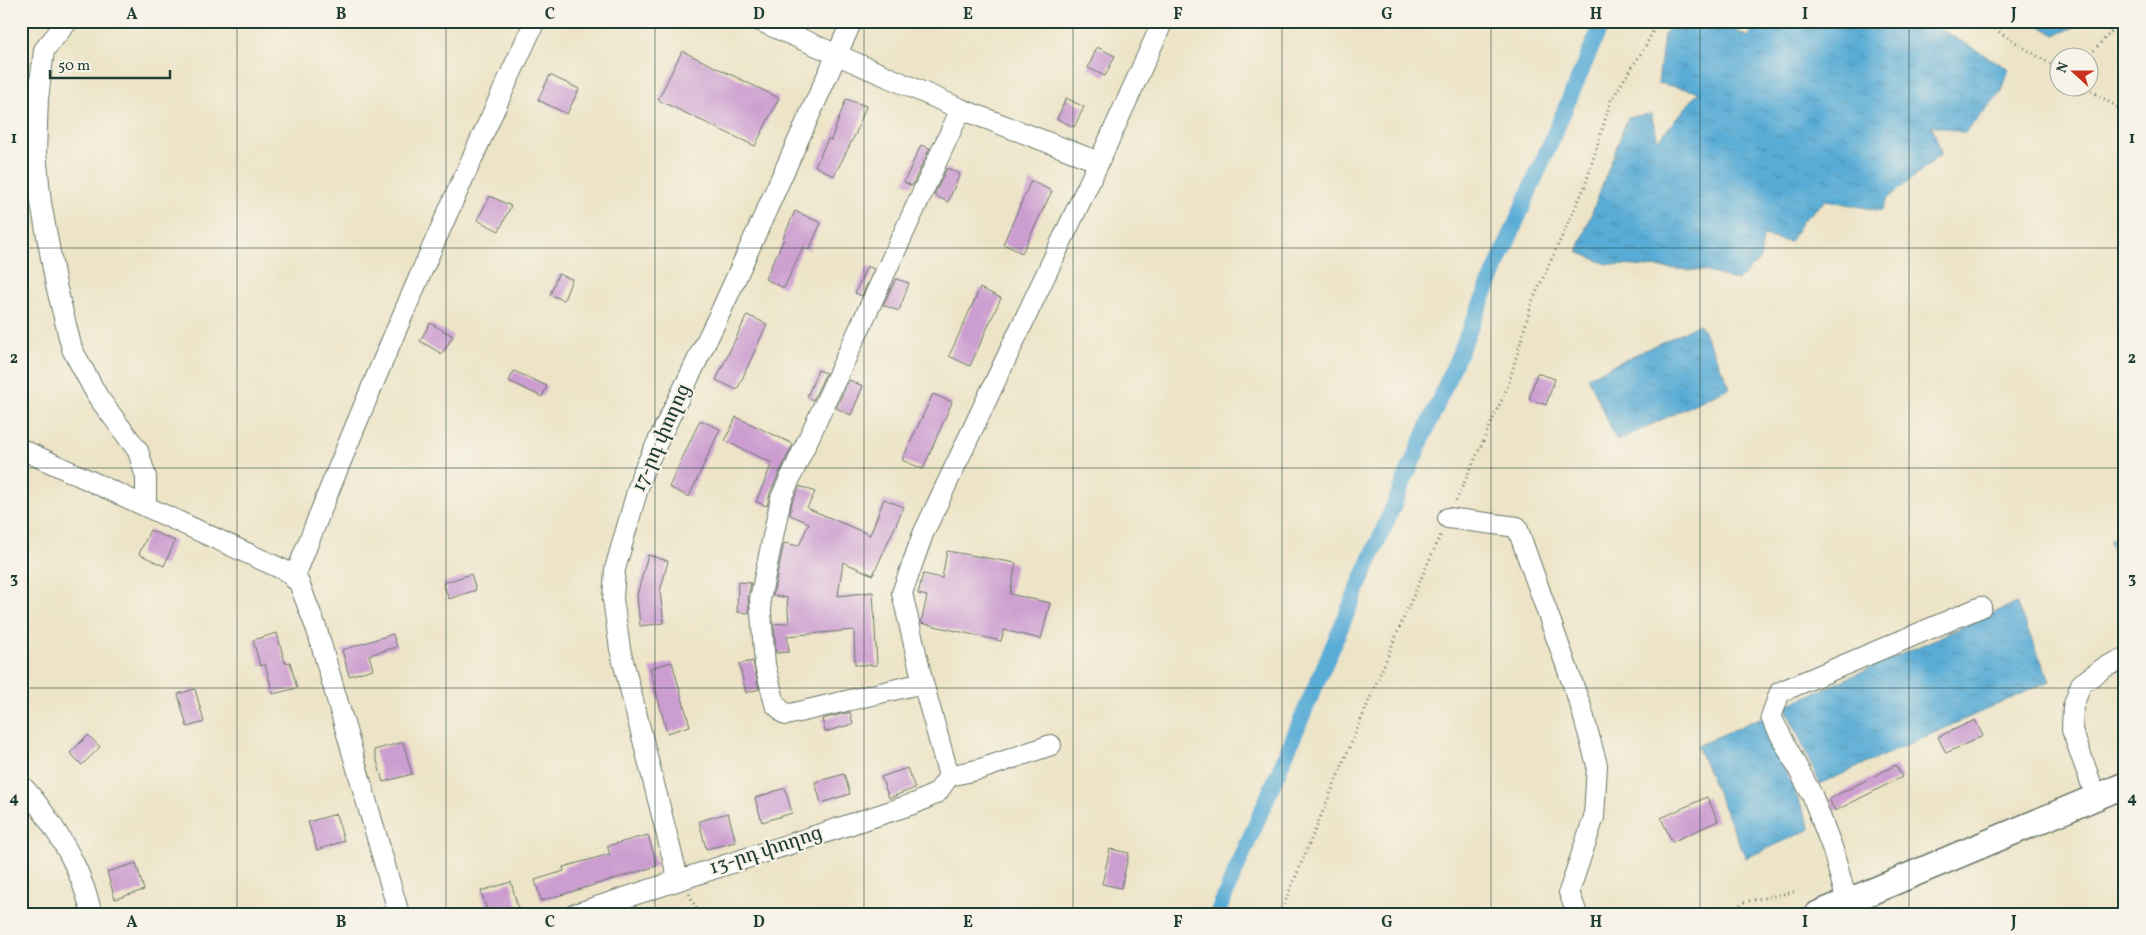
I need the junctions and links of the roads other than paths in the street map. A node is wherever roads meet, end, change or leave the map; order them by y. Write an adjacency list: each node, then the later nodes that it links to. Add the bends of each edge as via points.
1 (68, 21): 10 (street, via 44,50 36,153 41,203 72,349 98,397 138,451 146,477)
2 (535, 21): 12 (street, via 469,164 334,477)
3 (760, 21): 6 (street)
4 (852, 21): 6 (street, 17-րդ փողոց)
5 (1163, 21): 8 (street)
6 (837, 55): 7 (street); 21 (street, 17-րդ փողոց, via 721,311 642,474 616,569 613,599 620,649)
7 (961, 109): 8 (street); 15 (street, via 781,498 760,599 765,665 776,704 786,715)
8 (1099, 162): 15 (street, via 923,534 902,594)
9 (21, 448): 10 (street)
10 (146, 505): 12 (street, via 286,571)
11 (1448, 518): 26 (street, via 1517,527 1581,707 1597,765 1594,817 1569,892)
12 (294, 579): 24 (street, via 299,583 317,630)
13 (1980, 607): 22 (street, via 1780,692 1771,717 1812,796 1834,850)
14 (2125, 658): 20 (street, via 2081,684 2073,707 2072,730)
15 (923, 683): 17 (street)
16 (1051, 745): 17 (street, via 981,769)
17 (949, 776): 21 (street, 13-րդ փողոց, via 937,792 916,803)
18 (21, 785): 23 (street, via 32,795 70,852 84,883)
19 (2125, 785): 20 (main road)
20 (2096, 797): 22 (main road)
21 (678, 879): 25 (street, 13-րդ փողոց)
22 (1847, 902): 27 (main road)
23 (92, 914)
24 (399, 914)
25 (575, 914)
26 (1577, 914)
27 (1818, 914)

